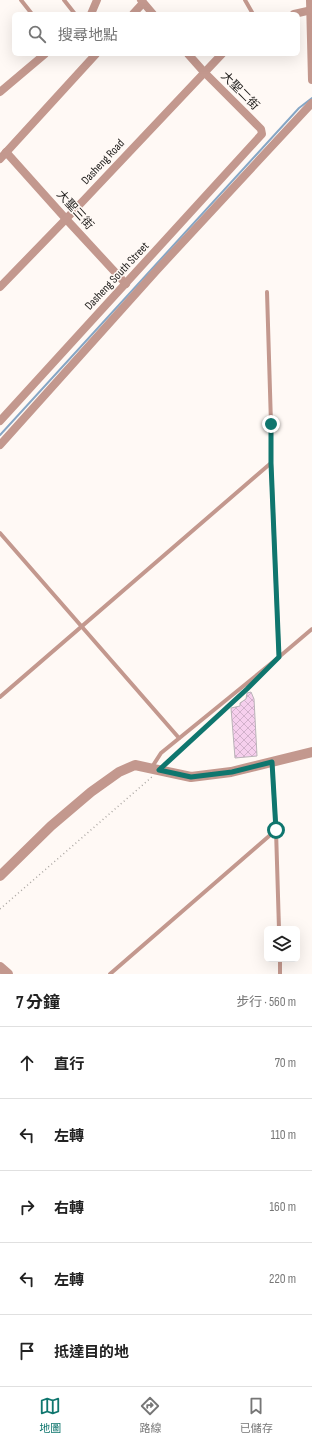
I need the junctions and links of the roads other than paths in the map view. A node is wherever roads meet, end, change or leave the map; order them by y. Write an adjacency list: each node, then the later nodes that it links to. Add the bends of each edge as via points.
1 (21, 0): 8 (lane)
2 (64, 0): 9 (lane)
3 (97, 0): 10 (street)
4 (245, 0): 13 (lane)
5 (310, 0): 7 (street)
6 (142, 1): 11 (street); 12 (street)
7 (311, 10): 14 (street); 20 (street)
8 (30, 12)
9 (73, 12)
10 (92, 12)
11 (134, 12)
12 (151, 12)
13 (253, 12)
14 (300, 13)
15 (43, 56): 21 (street)
16 (94, 56): 24 (street)
17 (190, 56): 19 (street, 大聖二街)
18 (220, 56): 19 (street, Dasheng Road)
19 (204, 72): 23 (street, 大聖二街, via 261,129 262,134); 26 (street, Dasheng Road)
20 (312, 80)
21 (0, 92)
22 (312, 102): 31 (street)
23 (252, 146): 27 (street, Dasheng South Street)
24 (6, 152): 25 (street); 26 (street, 大聖三街)
25 (0, 159)
26 (66, 219): 27 (street, 大聖三街); 28 (street, Dasheng Road)
27 (126, 284): 30 (street, Dasheng South Street)
28 (0, 286)
29 (267, 292): 32 (lane)
30 (0, 421)
31 (0, 445)
32 (271, 463): 34 (lane); 36 (lane)
33 (0, 533): 34 (lane)
34 (82, 626): 37 (lane); 38 (lane)
35 (312, 629): 36 (lane)
36 (279, 657): 38 (lane)
37 (0, 697)
38 (179, 738): 41 (lane, via 161,753)
39 (312, 752): 40 (street)
40 (272, 762): 41 (street, via 232,772 191,777); 42 (lane)
41 (156, 769): 43 (street, via 135,765 119,772 51,826)
42 (276, 830): 44 (lane); 48 (lane)
43 (0, 876)
44 (279, 926)
45 (280, 962): 49 (lane)
46 (0, 967): 47 (street)
47 (8, 974)
48 (110, 974)
49 (280, 974)

